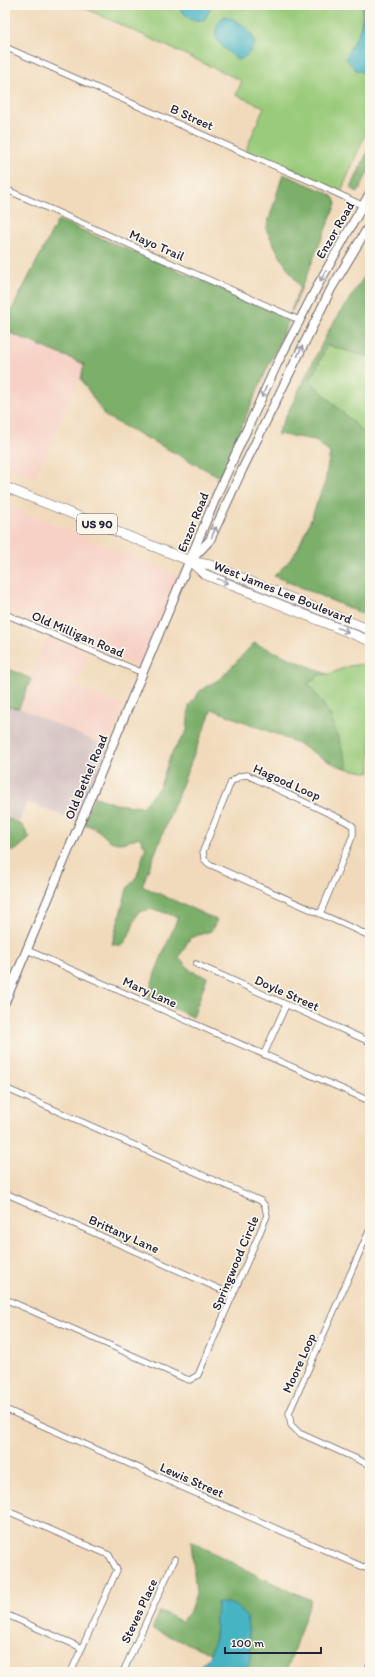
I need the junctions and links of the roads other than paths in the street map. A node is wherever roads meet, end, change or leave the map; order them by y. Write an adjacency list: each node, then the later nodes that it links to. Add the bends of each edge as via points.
1 (5, 47): 4 (street, B Street)
2 (5, 189): 6 (street, Mayo Trail)
3 (370, 193): 4 (main road, Enzor Road)
4 (366, 207): 6 (main road, Enzor Road, one-way to 6)
5 (370, 224): 8 (main road, Enzor Road, one-way to 5, via 210,540 331,289)
6 (300, 320): 8 (main road, Enzor Road, one-way to 8, via 270,378 219,490)
7 (5, 487): 8 (main road, West James Lee Boulevard / US 90)
8 (190, 562): 10 (main road, West James Lee Boulevard / US 90, via 210,565); 11 (main road, West James Lee Boulevard / US 90, one-way to 11, via 204,574); 12 (main road, Old Bethel Road)
9 (5, 614): 12 (street, Old Milligan Road)
10 (370, 630)
11 (370, 642)
12 (143, 673): 15 (main road, Old Bethel Road)
13 (320, 914): 13 (street, Hagood Loop, via 208,864 204,859 203,851 231,782 240,776 247,775 353,826 354,835); 14 (street, Hagood Loop)
14 (370, 936)
15 (27, 950): 17 (main road, Old Bethel Road); 20 (street, Mary Lane)
16 (196, 964): 18 (street, Doyle Street)
17 (5, 1002)
18 (286, 1004): 19 (street, Doyle Street); 20 (street)
19 (370, 1042)
20 (264, 1054): 22 (street, Mary Lane)
21 (5, 1088): 25 (street, Springwood Circle, via 262,1201 267,1216)
22 (365, 1099)
23 (5, 1193): 25 (street, Brittany Lane)
24 (370, 1229): 28 (street, Moore Loop, via 289,1413 291,1425 299,1433)
25 (233, 1295): 26 (street, Springwood Circle, via 198,1375 190,1380)
26 (5, 1299)
27 (5, 1409): 31 (street, Lewis Street)
28 (370, 1465)
29 (5, 1510): 33 (street, via 109,1555 118,1570)
30 (175, 1559): 36 (street, Steves Place)
31 (370, 1570)
32 (5, 1614): 33 (street)
33 (82, 1648): 35 (street)
34 (370, 1665): 37 (street)
35 (71, 1672)
36 (123, 1672)
37 (367, 1672)

